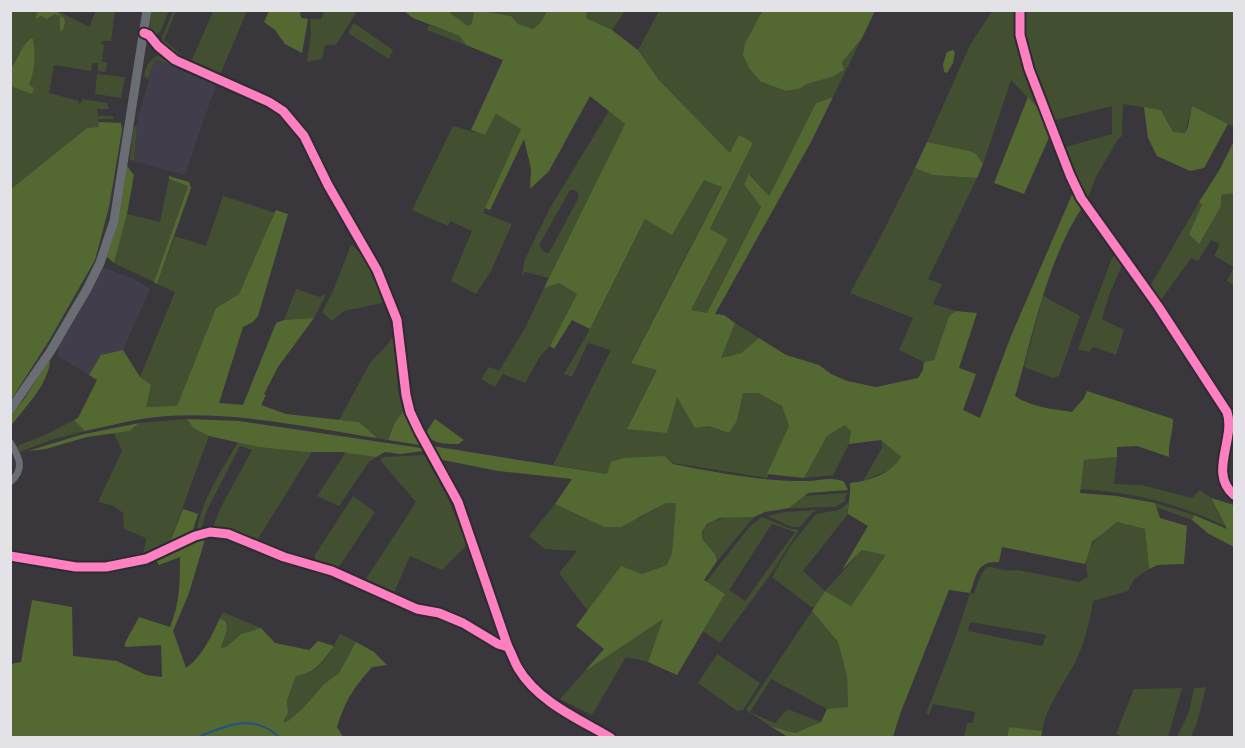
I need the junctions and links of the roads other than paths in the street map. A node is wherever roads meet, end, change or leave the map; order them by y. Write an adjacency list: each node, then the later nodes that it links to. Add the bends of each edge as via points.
1 (147, 10): 3 (street)
2 (1020, 10): 7 (street, via 1020,35 1029,69 1081,198 1227,412 1230,422 1223,474)
3 (144, 33): 4 (street, via 114,220 100,263 50,352); 9 (street, via 175,60 283,111 304,136 388,296 397,320 410,412 458,502)
4 (10, 410)
5 (10, 442): 6 (street, via 20,466)
6 (10, 482)
7 (1234, 495)
8 (10, 556): 9 (street, via 76,567 106,567 146,559 195,536 210,532 228,534 332,571 417,609 439,613)
9 (508, 647): 10 (street, via 537,690)
10 (611, 738)

